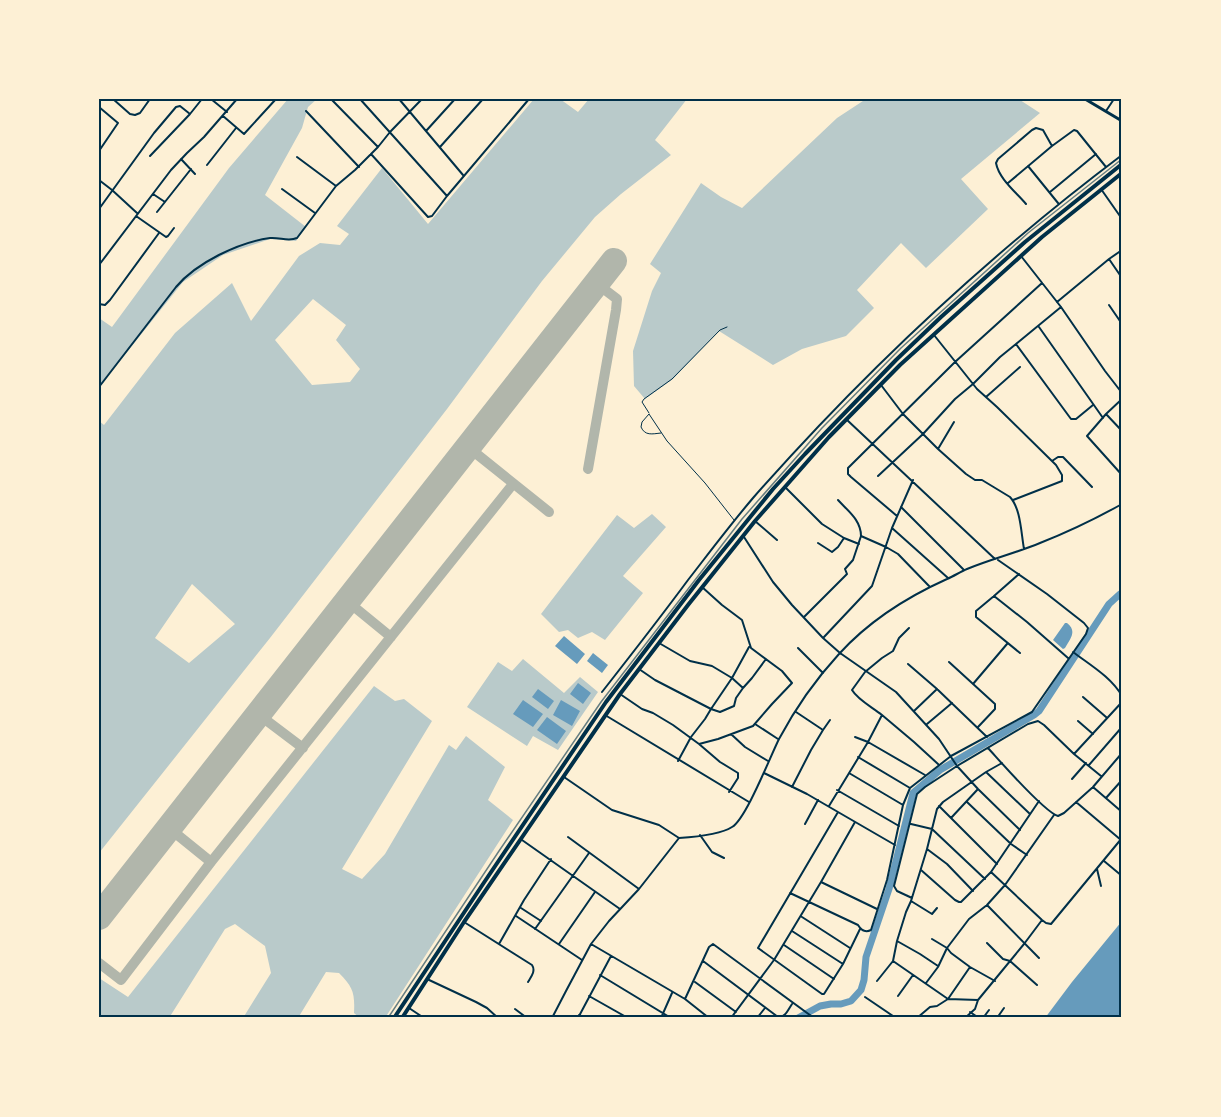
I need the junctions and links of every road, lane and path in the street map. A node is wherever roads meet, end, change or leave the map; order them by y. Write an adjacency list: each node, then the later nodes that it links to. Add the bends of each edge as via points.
1 (113, 99): 2 (street, via 135,115)
2 (150, 99)
3 (202, 99): 21 (street)
4 (212, 99): 19 (street)
5 (237, 99): 19 (street)
6 (276, 99): 24 (street, via 245,134)
7 (331, 99): 28 (street)
8 (360, 99): 26 (street)
9 (399, 99): 20 (street)
10 (422, 99): 20 (street)
11 (454, 99): 25 (street)
12 (483, 99): 29 (street)
13 (529, 99): 44 (street)
14 (1085, 99): 18 (street)
15 (1114, 99): 18 (street)
16 (99, 107): 30 (street, via 118,123)
17 (306, 111): 40 (street)
18 (1106, 111): 23 (street)
19 (227, 112): 22 (street)
20 (410, 112): 25 (street); 26 (street)
21 (190, 114): 34 (street); 51 (street, via 176,107)
22 (223, 116): 24 (street); 36 (street)
23 (1122, 121)
24 (236, 128): 38 (street)
25 (426, 131): 29 (street)
26 (390, 132): 28 (street); 54 (street)
27 (1052, 146): 32 (street, via 1075,130); 39 (street); 47 (street, via 1043,130 1032,130 996,163)
28 (378, 147): 31 (street)
29 (440, 147): 44 (street)
30 (99, 151)
31 (371, 154): 40 (street); 54 (street, via 428,217)
32 (1096, 154): 41 (street); 52 (street)
33 (1122, 155): 41 (street)
34 (150, 156)
35 (297, 158): 48 (street)
36 (181, 159): 42 (street); 53 (street)
37 (1122, 164): 64 (highway)
38 (207, 165)
39 (1028, 166): 47 (street); 52 (street)
40 (359, 167): 48 (street)
41 (1106, 167): 56 (street)
42 (191, 169): 43 (street); 55 (street)
43 (195, 174)
44 (464, 176): 54 (street)
45 (1121, 176): 50 (highway)
46 (99, 180): 51 (street)
47 (1008, 183): 57 (street)
48 (336, 186): 60 (street)
49 (282, 189): 60 (street)
50 (1101, 189): 62 (street); 66 (highway)
51 (112, 190): 58 (street); 61 (street)
52 (1050, 192): 56 (street)
53 (153, 194): 55 (street); 61 (street)
54 (447, 196)
55 (165, 202): 59 (street)
56 (1058, 203): 117 (street, via 914,330)
57 (1026, 204)
58 (99, 209)
59 (157, 212)
60 (315, 213): 88 (street, via 294,240 271,238 231,249 186,276)
61 (136, 214): 65 (street); 70 (street)
62 (1122, 218)
63 (174, 228): 65 (street, via 167,237)
64 (1038, 231): 66 (highway); 77 (highway)
65 (159, 233): 74 (street, via 110,300)
66 (1042, 237): 68 (highway)
67 (1122, 250): 69 (street)
68 (1021, 256): 72 (street); 78 (highway)
69 (1109, 259): 71 (street); 73 (street)
70 (99, 265)
71 (1122, 278)
72 (1042, 283): 73 (street); 84 (street)
73 (1057, 302): 76 (street)
74 (99, 304)
75 (1109, 305): 79 (street)
76 (1061, 307): 80 (street); 89 (street)
77 (941, 317): 78 (highway); 101 (highway)
78 (945, 322): 82 (highway)
79 (1122, 324)
80 (1038, 326): 83 (street); 92 (street)
81 (727, 327): 93 (lane, via 672,379 644,399)
82 (933, 334): 84 (street); 86 (highway)
83 (1016, 344): 87 (street); 92 (street, via 1071,419)
84 (955, 362): 87 (street); 94 (street)
85 (1020, 367): 90 (street)
86 (880, 384): 94 (street); 97 (highway)
87 (973, 384): 90 (street); 102 (street)
88 (99, 387)
89 (1122, 393)
90 (986, 397): 106 (street)
91 (1122, 399): 95 (street)
92 (1093, 405): 96 (street)
93 (650, 414): 100 (lane); 100 (lane, via 642,422 642,430)
94 (903, 414): 102 (street); 104 (street)
95 (1106, 414): 96 (street); 99 (street)
96 (1103, 418): 108 (street, via 1087,436)
97 (846, 419): 103 (highway); 104 (street)
98 (954, 422): 105 (street)
99 (1122, 431)
100 (660, 433): 119 (lane)
101 (825, 433): 103 (highway); 121 (highway)
102 (923, 434): 105 (street); 107 (street)
103 (829, 437): 111 (highway)
104 (873, 444): 107 (street); 118 (street, via 849,466 848,474)
105 (938, 449): 114 (street, via 972,478)
106 (1052, 461): 112 (street, via 1063,457); 114 (street, via 1062,481)
107 (893, 462): 109 (street); 110 (street)
108 (1122, 475)
109 (878, 476)
110 (913, 480): 116 (street); 131 (street)
111 (785, 486): 120 (highway); 125 (street, via 822,524)
112 (1092, 487)
113 (838, 500): 124 (street, via 858,521)
114 (1013, 500): 130 (street)
115 (1122, 504): 130 (street)
116 (901, 507): 118 (street); 132 (street)
117 (739, 515): 119 (street); 121 (street)
118 (897, 516): 122 (street)
119 (735, 521): 161 (street)
120 (754, 521): 123 (highway); 126 (street)
121 (746, 522): 138 (highway)
122 (892, 528): 129 (street); 134 (street)
123 (743, 536): 135 (highway); 140 (street, via 766,573)
124 (861, 536): 128 (street); 129 (street)
125 (844, 538): 127 (street, via 832,552); 128 (street)
126 (777, 540)
127 (818, 543)
128 (859, 544): 140 (street, via 854,560 845,569 847,574)
129 (886, 547): 136 (street, via 902,557); 142 (street, via 872,586)
130 (1024, 549): 131 (street)
131 (996, 559): 132 (street); 133 (street)
132 (964, 570): 134 (street)
133 (1019, 574): 137 (street); 149 (street, via 1087,625)
134 (949, 579): 136 (street)
135 (702, 586): 139 (highway); 145 (street, via 742,620)
136 (929, 587): 147 (street, via 870,625)
137 (994, 596): 144 (street, via 975,615); 150 (street)
138 (682, 602): 139 (highway); 182 (highway)
139 (687, 606): 143 (highway)
140 (804, 617): 142 (street)
141 (909, 628): 155 (street, via 893,651)
142 (823, 638): 147 (street)
143 (659, 642): 154 (highway); 157 (street, via 690,661 712,666)
144 (1007, 644): 148 (street); 158 (street)
145 (750, 646): 151 (street); 157 (street)
146 (798, 648): 156 (street)
147 (840, 653): 155 (street); 156 (street)
148 (1020, 653)
149 (1075, 653): 150 (street); 163 (street, via 1117,687)
150 (1068, 658): 185 (street, via 1032,712)
151 (766, 659): 159 (street); 175 (street, via 792,683)
152 (949, 662): 158 (street)
153 (908, 664): 160 (street)
154 (639, 669): 162 (highway); 167 (street)
155 (865, 672): 168 (street, via 896,692); 171 (street, via 852,692)
156 (823, 673): 169 (street)
157 (732, 678): 159 (street); 167 (street)
158 (973, 684): 177 (street, via 996,707)
159 (743, 688): 167 (street, via 733,707 720,712)
160 (937, 689): 166 (street); 168 (street)
161 (602, 692)
162 (620, 694): 170 (highway); 183 (street)
163 (1122, 696)
164 (1083, 698): 172 (street)
165 (1122, 702): 172 (street)
166 (952, 703): 176 (street); 177 (street)
167 (711, 709): 183 (street)
168 (914, 711): 176 (street)
169 (796, 712): 179 (street); 187 (street)
170 (605, 715): 186 (highway); 195 (street)
171 (882, 715): 188 (street); 199 (street)
172 (1107, 718): 181 (street)
173 (830, 720): 179 (street)
174 (1078, 721): 181 (street)
175 (755, 724): 180 (street); 187 (street)
176 (926, 725): 193 (street)
177 (978, 727): 185 (street)
178 (1122, 727): 198 (street)
179 (823, 730): 211 (street)
180 (731, 734): 189 (street); 196 (street)
181 (1093, 734): 192 (street)
182 (583, 736): 186 (highway); 224 (highway)
183 (691, 737): 189 (street); 195 (street)
184 (855, 737): 188 (street)
185 (987, 737): 193 (street)
186 (588, 740): 205 (highway)
187 (779, 740): 196 (street)
188 (868, 742): 194 (street); 204 (street)
189 (699, 744): 217 (street, via 738,772)
190 (988, 748): 192 (street, via 1038,722); 197 (street); 200 (street)
191 (1122, 753): 206 (street)
192 (1074, 754): 198 (street)
193 (952, 756): 199 (street); 200 (street)
194 (858, 757): 203 (street); 213 (street)
195 (678, 761): 217 (street)
196 (768, 761): 202 (street)
197 (1003, 763): 201 (street); 220 (street)
198 (1088, 764): 206 (street); 207 (street)
199 (939, 765): 204 (street)
200 (957, 765): 209 (street); 236 (street, via 917,794)
201 (986, 772): 209 (street); 231 (street)
202 (764, 773): 211 (street); 221 (street)
203 (849, 773): 215 (street); 225 (street)
204 (925, 775): 213 (street)
205 (564, 776): 226 (highway); 242 (street, via 612,810 659,825)
206 (1101, 776): 212 (street)
207 (1072, 779)
208 (1122, 780): 210 (street)
209 (972, 782): 214 (street); 228 (street)
210 (1117, 785): 216 (street); 218 (street)
211 (792, 787): 219 (street)
212 (1093, 787): 218 (street); 223 (street)
213 (910, 788): 225 (street)
214 (978, 789): 222 (street); 239 (street)
215 (837, 790): 227 (street); 237 (street)
216 (1122, 790)
217 (729, 792): 221 (street)
218 (1106, 798): 229 (street)
219 (818, 800): 227 (street); 235 (street)
220 (1038, 801): 231 (street); 232 (street)
221 (748, 802): 240 (street, via 734,826)
222 (966, 802): 233 (street); 245 (street)
223 (1076, 802): 232 (street, via 1060,816); 244 (street)
224 (538, 803): 226 (highway); 256 (highway)
225 (903, 805): 237 (street)
226 (543, 806): 243 (highway)
227 (829, 806): 230 (street)
228 (939, 806): 233 (street); 238 (street)
229 (1121, 810)
230 (838, 812): 234 (street); 270 (street)
231 (1030, 814): 239 (street)
232 (1054, 815): 249 (street)
233 (951, 818): 253 (street)
234 (855, 822): 246 (street); 262 (street)
235 (805, 824)
236 (911, 824): 238 (street); 271 (street, via 894,886)
237 (899, 826): 246 (street)
238 (932, 829): 247 (street); 261 (street)
239 (1020, 830): 245 (street)
240 (700, 835): 242 (street); 250 (street, via 712,852)
241 (568, 837): 248 (street)
242 (679, 838): 267 (street)
243 (521, 839): 251 (street); 259 (highway)
244 (1121, 839): 252 (street)
245 (1011, 844): 249 (street); 253 (street)
246 (895, 845): 277 (street)
247 (927, 849): 254 (street); 269 (street)
248 (589, 853): 258 (street); 267 (street)
249 (1027, 855): 264 (street)
250 (724, 858)
251 (550, 859): 258 (street); 274 (street)
252 (1104, 861): 255 (street); 260 (street)
253 (997, 864): 257 (street)
254 (920, 869): 269 (street, via 959,903); 271 (street)
255 (1097, 869): 265 (street); 280 (street, via 1052,923)
256 (490, 872): 259 (highway); 263 (highway)
257 (992, 872): 261 (street); 264 (street)
258 (573, 875): 268 (street); 281 (street)
259 (496, 876): 266 (highway)
260 (1122, 876)
261 (985, 879): 269 (street)
262 (821, 882): 272 (street); 277 (street)
263 (483, 884): 266 (highway); 322 (highway)
264 (1005, 885): 273 (street); 280 (street)
265 (1101, 886)
266 (488, 888): 282 (highway)
267 (639, 889): 276 (street)
268 (596, 891): 276 (street); 290 (street)
269 (973, 891)
270 (790, 892): 272 (street); 299 (street, via 758,947)
271 (911, 900): 275 (street, via 932,914); 287 (street)
272 (810, 901): 279 (street); 284 (street)
273 (987, 905): 292 (street); 295 (street, via 969,918)
274 (520, 908): 278 (street); 281 (street)
275 (937, 908)
276 (620, 909): 291 (street)
277 (877, 909): 284 (street, via 871,930)
278 (516, 916): 283 (street); 289 (street)
279 (801, 917): 285 (street); 294 (street)
280 (1042, 920): 292 (street)
281 (541, 921): 283 (street)
282 (465, 922): 289 (street); 309 (highway)
283 (535, 929): 290 (street)
284 (860, 929): 294 (street)
285 (792, 931): 293 (street); 303 (street)
286 (932, 939): 295 (street)
287 (897, 941): 301 (street); 304 (street)
288 (987, 943): 302 (street)
289 (499, 944): 314 (street, via 533,966)
290 (559, 944): 298 (street)
291 (591, 944): 296 (street); 298 (street)
292 (1024, 944): 297 (street); 302 (street)
293 (784, 945): 299 (street); 310 (street)
294 (850, 948): 303 (street)
295 (946, 948): 304 (street); 305 (street)
296 (611, 956): 306 (street); 317 (street)
297 (1039, 958)
298 (582, 960): 342 (street)
299 (774, 960): 308 (street); 310 (street, via 822,994)
300 (703, 961): 308 (street, via 713,944); 311 (street); 318 (street)
301 (893, 961): 307 (street); 312 (street)
302 (1010, 961): 313 (street); 316 (street)
303 (843, 963): 310 (street)
304 (938, 967): 315 (street)
305 (970, 967): 313 (street); 324 (street)
306 (600, 975): 319 (street); 335 (street)
307 (913, 975): 315 (street); 320 (street)
308 (760, 978): 318 (street); 327 (street)
309 (427, 979): 326 (highway); 340 (street, via 481,1005)
310 (834, 979)
311 (694, 981): 323 (street); 333 (street)
312 (877, 981)
313 (994, 981): 325 (street)
314 (528, 982)
315 (926, 983): 324 (street)
316 (1037, 985)
317 (672, 993): 323 (street); 335 (street)
318 (748, 995): 329 (street); 333 (street)
319 (589, 996): 336 (street); 344 (street)
320 (898, 996)
321 (865, 997): 351 (street)
322 (407, 998): 326 (highway); 337 (highway)
323 (685, 999): 347 (street)
324 (948, 999): 325 (street); 352 (street)
325 (978, 1000): 334 (street)
326 (413, 1001): 328 (highway)
327 (793, 1003): 329 (street, via 782,1017); 350 (street)
328 (408, 1008): 338 (highway); 339 (street)
329 (765, 1008): 349 (street)
330 (1004, 1008): 356 (street)
331 (515, 1009): 341 (street)
332 (989, 1010): 355 (street)
333 (736, 1012): 348 (street)
334 (970, 1012): 353 (street); 354 (street)
335 (664, 1013): 345 (street); 346 (street)
336 (578, 1016): 343 (street)
337 (394, 1018)
338 (402, 1018)
339 (424, 1018)
340 (496, 1018)
341 (527, 1018)
342 (552, 1018)
343 (585, 1018)
344 (628, 1018)
345 (661, 1018)
346 (671, 1018)
347 (709, 1018)
348 (731, 1018)
349 (757, 1018)
350 (814, 1018)
351 (896, 1018)
352 (917, 1018)
353 (965, 1018)
354 (979, 1018)
355 (983, 1018)
356 (997, 1018)

